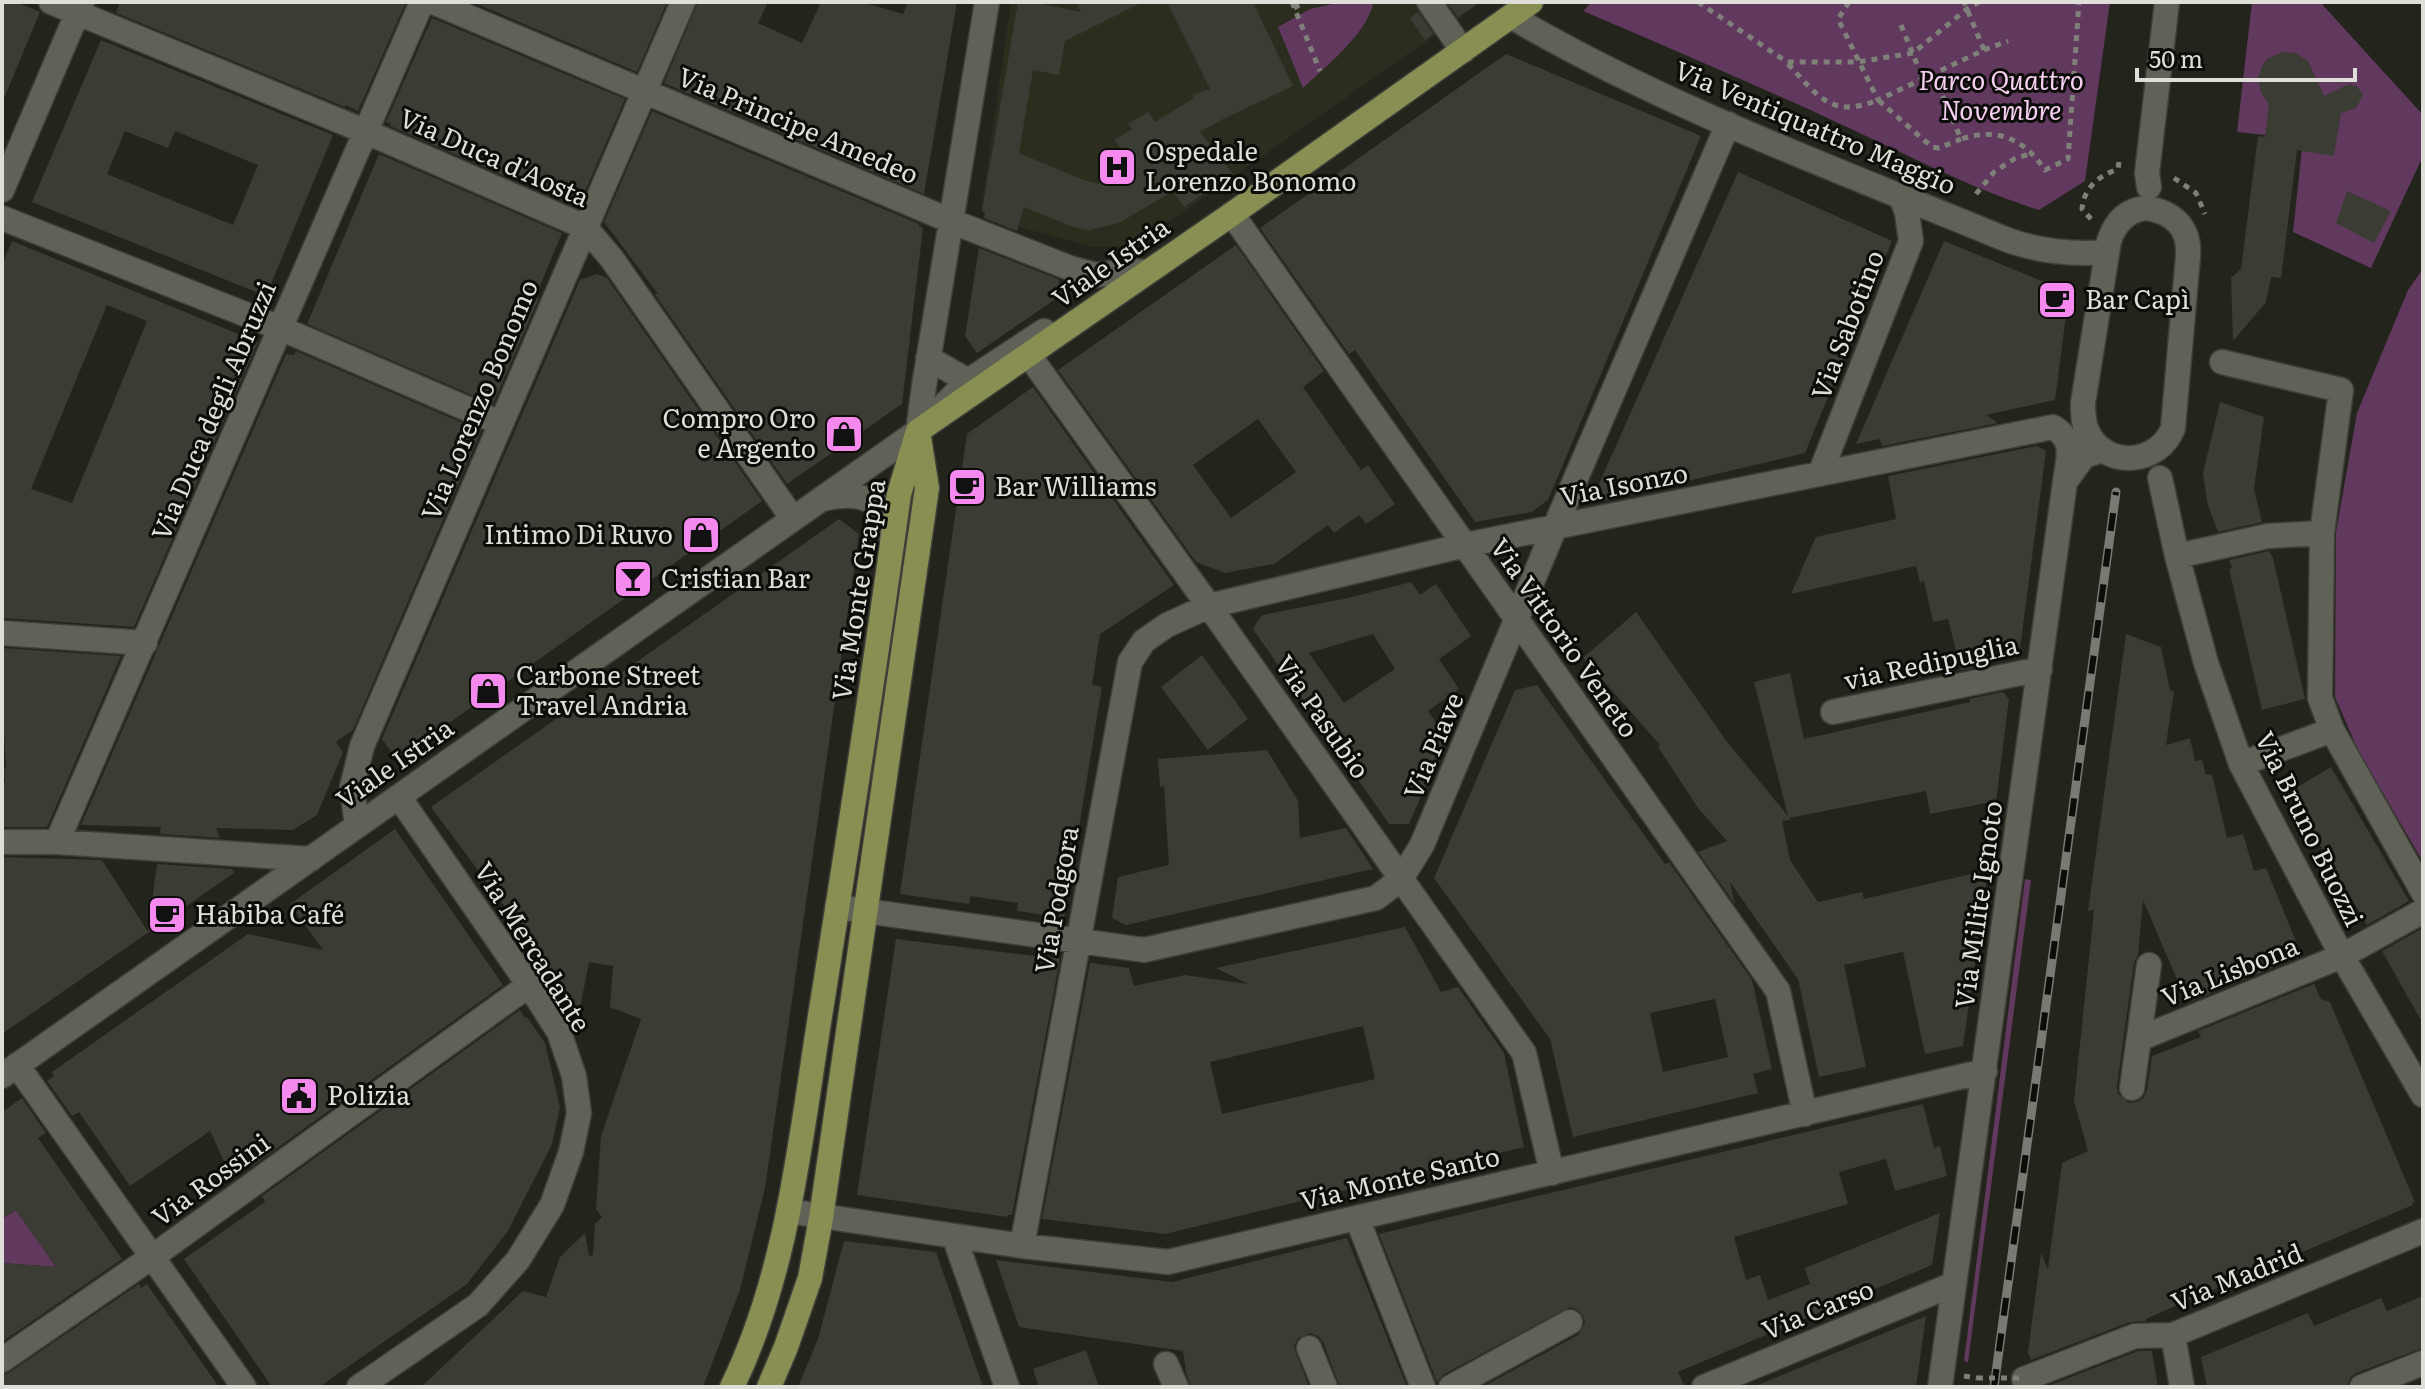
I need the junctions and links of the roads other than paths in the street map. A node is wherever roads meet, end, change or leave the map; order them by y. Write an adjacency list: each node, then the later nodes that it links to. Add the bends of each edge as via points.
1 (51, 2): 8 (street, Via Duca d'Aosta)
2 (422, 2): 13 (street, Via Duca degli Abruzzi)
3 (433, 2): 11 (street, Via Principe Amedeo)
4 (683, 2): 11 (street, Via Lorenzo Bonomo)
5 (987, 2): 19 (street)
6 (1429, 2): 10 (street)
7 (2167, 2): 16 (street, via 2147,173)
8 (80, 7): 13 (street, Via Duca d'Aosta); 14 (street)
9 (1522, 10): 10 (main road, Viale Istria); 12 (street, Via Ventiquattro Maggio, via 1569,50)
10 (1460, 46): 17 (main road, Viale Istria); 22 (street, Viale Istria)
11 (644, 91): 19 (street, Via Principe Amedeo); 20 (street, Via Lorenzo Bonomo)
12 (1728, 124): 15 (street, Via Ventiquattro Maggio); 38 (street, Via Piave)
13 (364, 131): 20 (street, Via Duca d'Aosta); 23 (street, Via Duca degli Abruzzi)
14 (2, 190)
15 (1901, 196): 21 (street, Via Ventiquattro Maggio, via 2024,246); 34 (street, Via Sabotino, via 1911,241)
16 (2148, 209): 21 (street, via 2121,218); 33 (street, via 2178,221 2189,244 2173,428)
17 (1232, 214): 22 (main road, Viale Istria); 41 (street, Via Vittorio Veneto)
18 (2, 218): 23 (street)
19 (951, 221): 22 (street, Via Principe Amedeo, via 1070,268 1096,275); 25 (street)
20 (585, 227): 29 (street, Via Lorenzo Bonomo); 37 (street, Via Duca d'Aosta)
21 (2107, 252): 28 (street)
22 (1140, 272): 24 (main road, Viale Istria); 27 (street, Viale Istria)
23 (280, 328): 29 (street); 46 (street, Via Duca degli Abruzzi)
24 (1028, 354): 31 (main road, Viale Istria); 43 (street, Via Pasubio)
25 (928, 358): 27 (street); 31 (street)
26 (2222, 362): 39 (street, via 2341,390)
27 (968, 381): 31 (street, Viale Istria)
28 (2083, 410): 30 (street, Via Isonzo); 32 (street, via 2087,433)
29 (500, 423): 52 (street, Via Lorenzo Bonomo, via 362,746 352,787)
30 (2053, 427): 34 (street, Via Isonzo); 35 (street, via 2064,434 2070,448)
31 (918, 431): 36 (street, Viale Istria); 40 (main road, Via Monte Grappa, via 899,494); 59 (main road, Via Monte Grappa, via 927,488)
32 (2103, 450): 33 (street, via 2127,459); 35 (street, via 2084,456)
33 (2151, 453): 42 (street, Via Bruno Buozzi)
34 (1820, 474): 38 (street, Via Isonzo)
35 (2065, 482): 47 (street, Via Milite Ignoto)
36 (821, 499): 37 (street, Viale Istria); 40 (street, via 859,496 881,507 889,518)
37 (793, 519): 51 (street, Viale Istria)
38 (1555, 527): 41 (street, Via Isonzo); 44 (street, Via Piave)
39 (2322, 533): 42 (street, via 2268,536); 49 (street, via 2320,698)
40 (892, 544): 58 (main road, Via Monte Grappa)
41 (1465, 545): 43 (street, Via Isonzo); 44 (street, Via Vittorio Veneto)
42 (2177, 556): 50 (street, Via Bruno Buozzi)
43 (1209, 606): 56 (street, Via Pasubio); 61 (street, Via Podgora, via 1144,641 1130,662)
44 (1518, 621): 56 (street, Via Piave, via 1422,845); 70 (street, Via Vittorio Veneto, via 1778,991)
45 (2, 633): 46 (street)
46 (145, 643): 54 (street, Via Duca degli Abruzzi)
47 (2040, 669): 48 (street, via Redipuglia); 67 (street, Via Milite Ignoto)
48 (1833, 712)
49 (2332, 730): 50 (street); 57 (street)
50 (2241, 764): 62 (street, Via Bruno Buozzi)
51 (399, 797): 52 (street, Viale Istria); 64 (street, Via Mercadante)
52 (357, 826): 55 (street, Viale Istria)
53 (2, 842): 54 (street)
54 (57, 842): 55 (street)
55 (311, 859): 66 (street, Viale Istria)
56 (1401, 879): 61 (street, Via Piave, via 1376,898 1144,950); 71 (street, Via Pasubio, via 1524,1053)
57 (2423, 892)
58 (837, 907): 59 (street); 72 (main road, Via Monte Grappa)
59 (864, 910): 61 (street, Via Piave); 73 (main road, Via Monte Grappa)
60 (2423, 911): 62 (street, Via Lisbona)
61 (1078, 941): 77 (street, Via Podgora)
62 (2342, 956): 65 (street, Via Lisbona); 69 (street, Via Bruno Buozzi)
63 (2149, 965): 65 (street, Via Lisbona)
64 (529, 985): 78 (street, Via Rossini); 88 (street, Via Mercadante, via 559,1032 574,1076 579,1113 552,1205 518,1260 478,1305)
65 (2139, 1039): 68 (street, Via Lisbona)
66 (10, 1070): 78 (street)
67 (1985, 1071): 70 (street, Via Monte Santo); 79 (street, Via Milite Ignoto)
68 (2132, 1088)
69 (2423, 1095)
70 (1805, 1114): 71 (street, Via Monte Santo)
71 (1552, 1173): 74 (street, Via Monte Santo)
72 (788, 1211): 73 (street); 89 (main road, Via Monte Grappa, via 774,1274)
73 (821, 1218): 76 (street, Via Monte Santo); 90 (main road, Via Monte Grappa, via 810,1278)
74 (1357, 1218): 77 (street, Via Monte Santo, via 1168,1262); 94 (street)
75 (2423, 1231): 81 (street, Via Madrid)
76 (954, 1236): 77 (street, Via Monte Santo); 91 (street)
77 (1022, 1246)
78 (152, 1257): 83 (street, Via Rossini); 87 (street)
79 (1954, 1284): 96 (street, Via Carso); 97 (street, Via Milite Ignoto)
80 (1570, 1322): 95 (street)
81 (2173, 1335): 86 (street, Via Madrid, via 2135,1336); 98 (street)
82 (1309, 1348): 93 (street)
83 (2, 1360)
84 (2423, 1363): 99 (street)
85 (1166, 1364): 92 (street)
86 (2022, 1379)
87 (244, 1387)
88 (359, 1387)
89 (732, 1387)
90 (769, 1387)
91 (1007, 1387)
92 (1176, 1387)
93 (1325, 1387)
94 (1423, 1387)
95 (1451, 1387)
96 (1704, 1387)
97 (1940, 1387)
98 (2182, 1387)
99 (2362, 1387)

